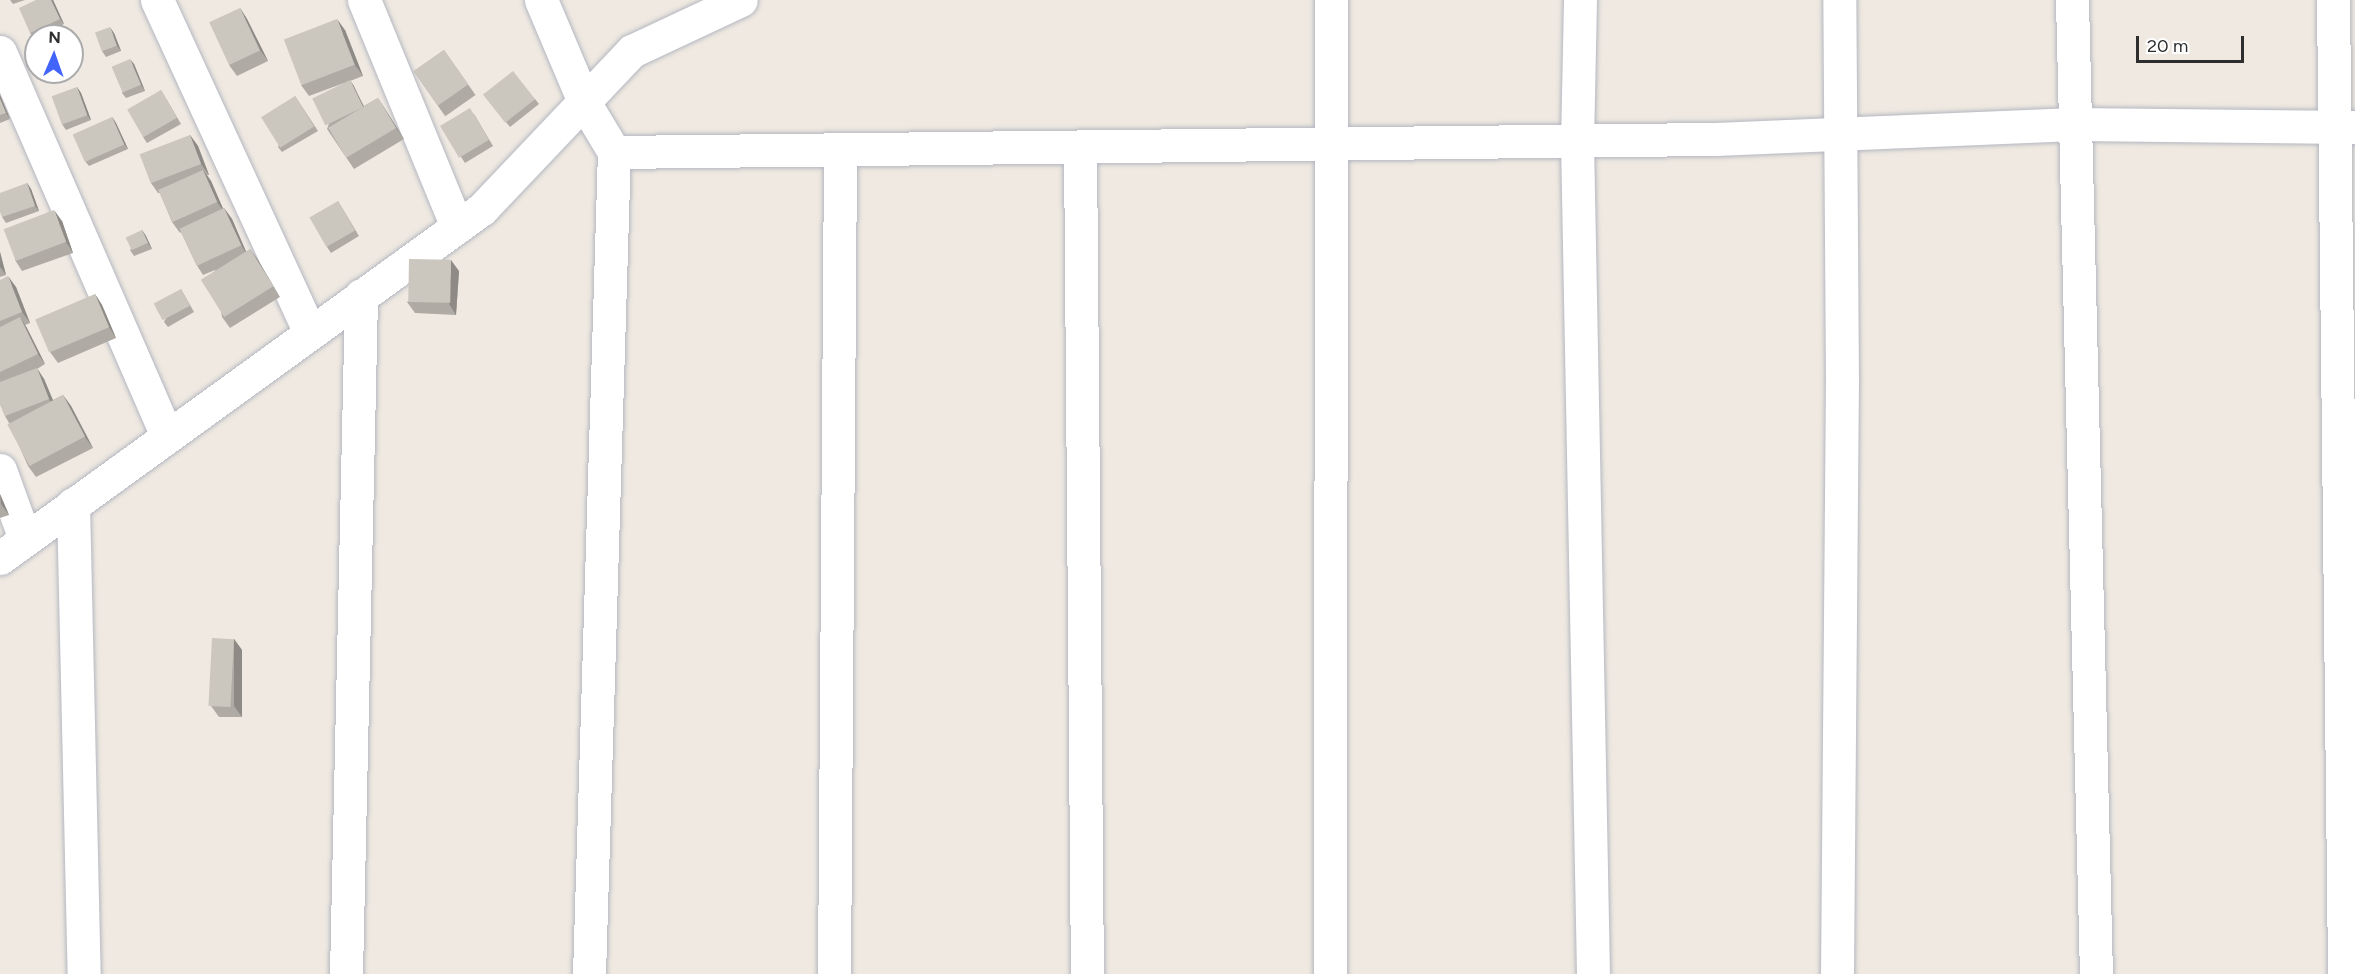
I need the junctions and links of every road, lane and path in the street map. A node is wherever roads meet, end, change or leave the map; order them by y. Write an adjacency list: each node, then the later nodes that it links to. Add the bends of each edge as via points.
1 (157, 0): 23 (street)
2 (364, 0): 21 (street)
3 (541, 0): 12 (street)
4 (741, 0): 10 (street)
5 (1331, 0): 17 (street)
6 (1580, 0): 16 (street)
7 (1839, 0): 15 (street)
8 (2072, 0): 13 (street)
9 (2332, 0): 14 (street)
10 (700, 9): 12 (street, via 632,51)
11 (0, 52): 24 (street)
12 (584, 102): 20 (street); 21 (street, via 482,209)
13 (2075, 124): 14 (street); 15 (street); 36 (street)
14 (2345, 127): 37 (street)
15 (1840, 133): 16 (street); 35 (street)
16 (1577, 141): 17 (street); 34 (street)
17 (1329, 144): 18 (street); 33 (street)
18 (1080, 147): 19 (street); 32 (street)
19 (840, 150): 20 (street); 31 (street)
20 (614, 153): 30 (street)
21 (457, 227): 22 (street)
22 (362, 295): 23 (street); 29 (street)
23 (310, 332): 24 (street)
24 (167, 436): 26 (street)
25 (0, 470): 27 (street)
26 (73, 504): 27 (street); 28 (street)
27 (12, 549)
28 (84, 974)
29 (346, 974)
30 (589, 974)
31 (834, 974)
32 (1087, 974)
33 (1330, 974)
34 (1593, 974)
35 (1837, 974)
36 (2096, 974)
37 (2344, 974)

